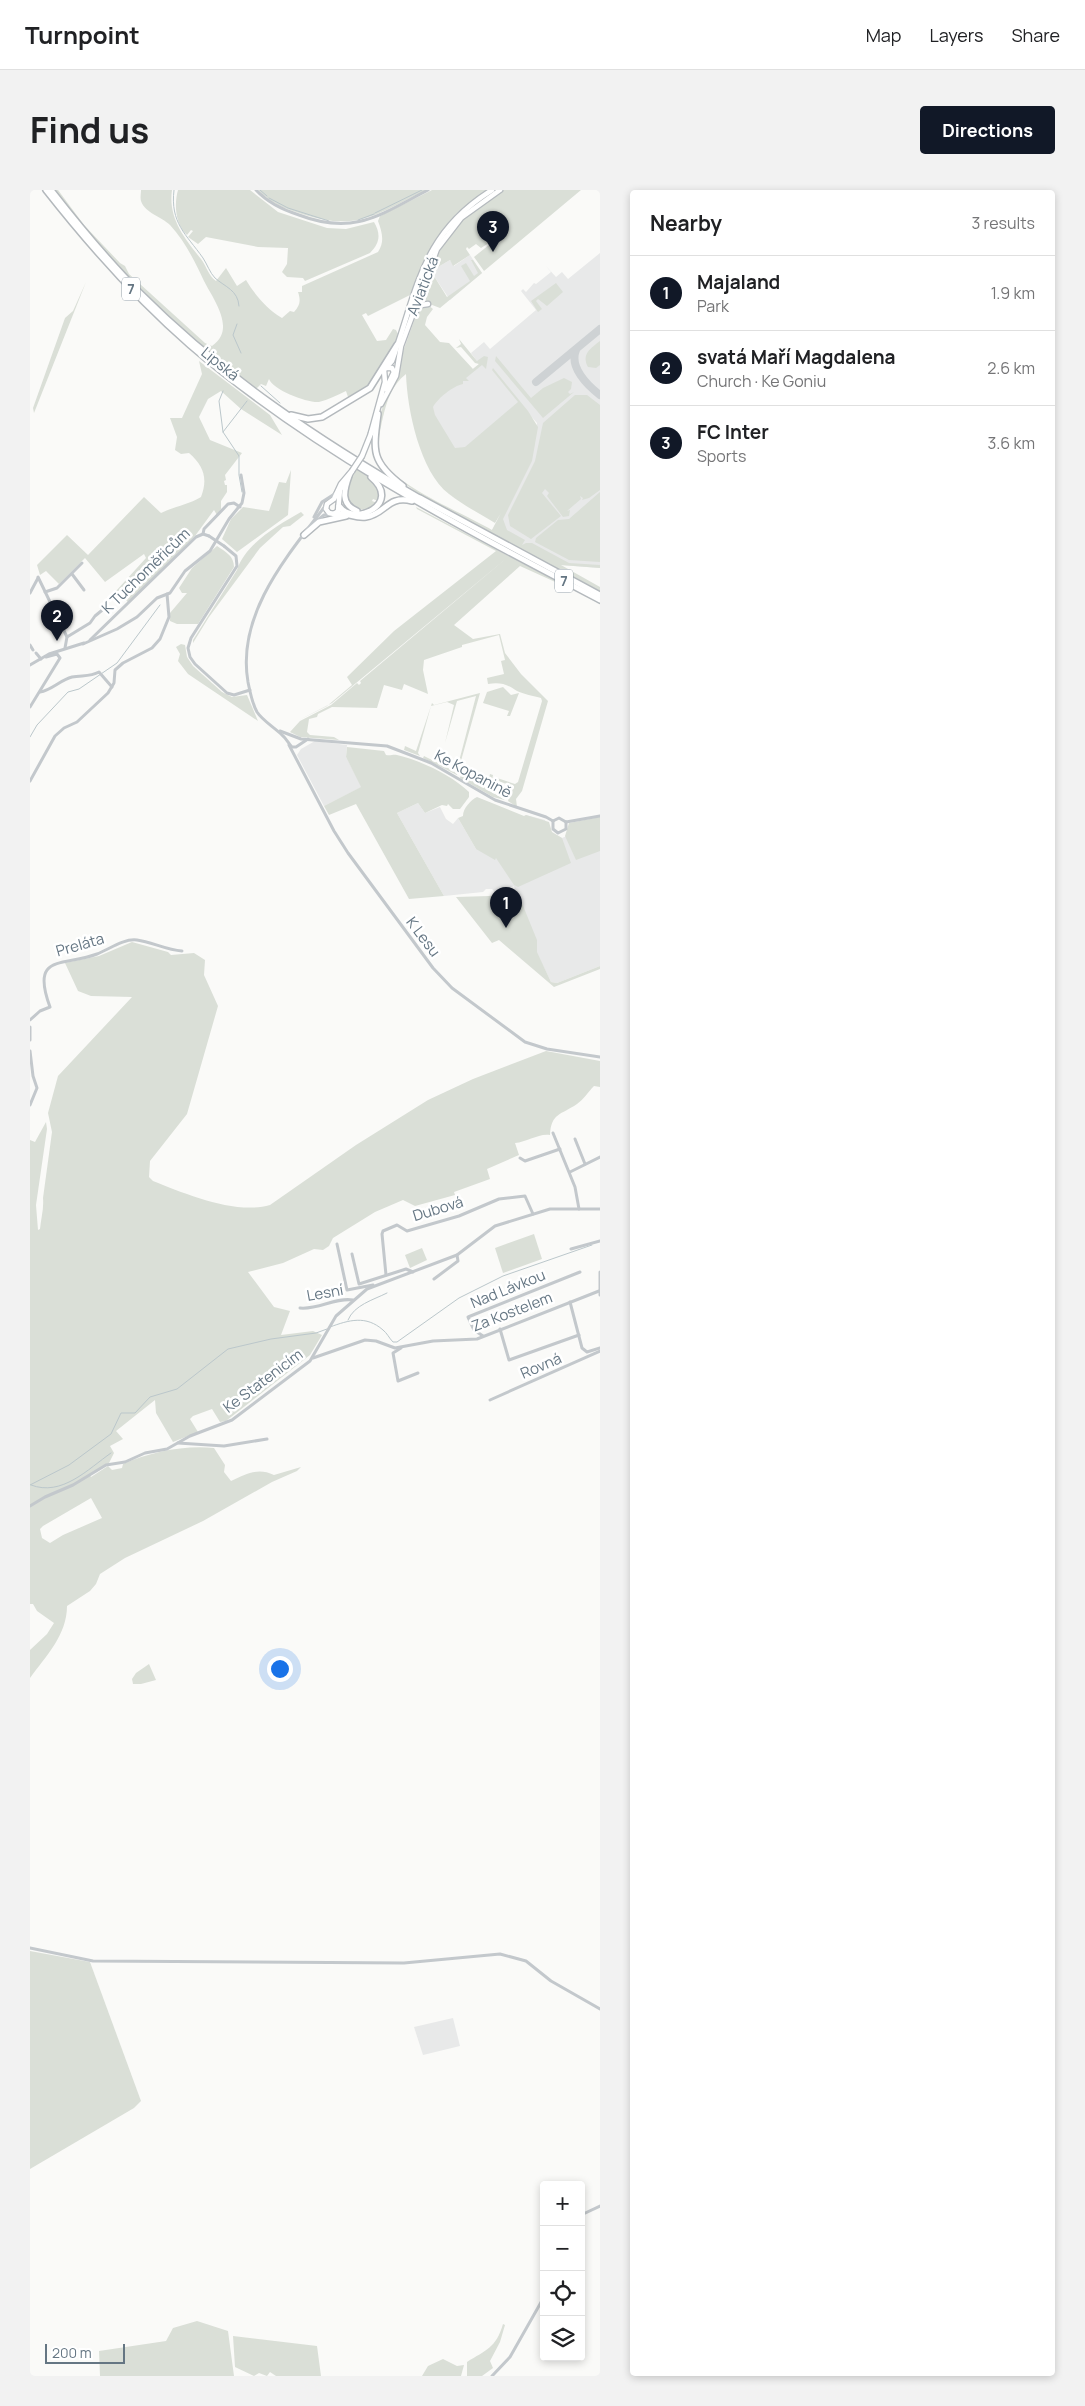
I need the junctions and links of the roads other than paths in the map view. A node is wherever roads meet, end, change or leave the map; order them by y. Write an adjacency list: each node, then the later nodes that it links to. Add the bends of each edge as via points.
1 (46, 190): 17 (highway, Lipská / 7, via 110,267 190,345 263,403)
2 (51, 190): 13 (highway, Lipská / 7, via 87,236 140,293 192,342)
3 (256, 190): 4 (street, via 291,212 340,225 374,217)
4 (428, 190)
5 (492, 190): 9 (main road, Aviatická, via 458,215 435,244 422,273)
6 (500, 190): 8 (main road, Aviatická, via 468,212 447,234 431,262)
7 (428, 304): 8 (main road, via 419,306)
8 (412, 317): 9 (main road, Aviatická)
9 (399, 346): 10 (main road, Aviatická); 11 (main road); 12 (highway, via 374,384); 14 (main road, Aviatická, via 396,376)
10 (385, 371): 11 (main road); 11 (main road, via 392,368); 12 (highway, via 375,387); 16 (main road, Aviatická)
11 (393, 374): 14 (main road)
12 (354, 398): 13 (highway, via 325,415 308,419 294,416)
13 (265, 400): 21 (highway, Lipská / 7)
14 (381, 405): 15 (main road)
15 (378, 414): 16 (main road); 21 (highway, via 373,437 379,461)
16 (371, 433): 18 (main road, bridge)
17 (359, 467): 25 (highway, Lipská / 7); 26 (highway, via 375,481 381,493 377,506)
18 (350, 474): 20 (main road); 23 (main road, via 340,490); 26 (highway, via 344,491 346,502 354,510)
19 (241, 475): 24 (street, via 244,496)
20 (338, 490): 22 (main road); 29 (street, via 321,504)
21 (421, 499): 39 (highway, 7)
22 (329, 502): 23 (main road); 27 (main road, via 326,509); 29 (street)
23 (338, 505): 26 (highway, via 345,511); 27 (main road, via 338,511)
24 (240, 507): 30 (street, via 235,503 229,504 204,529); 38 (street, via 210,551 185,571)
25 (427, 507): 28 (highway, via 400,499 370,516); 40 (highway, 7)
26 (365, 513)
27 (332, 514): 28 (highway); 31 (street, via 319,518)
28 (354, 516): 31 (highway, via 322,521)
29 (308, 526): 32 (street)
30 (203, 534): 43 (street, K Tuchoměřicům); 49 (street, K Tuchoměřicům, bridge, via 236,557 237,566 188,646 193,662 229,694)
31 (304, 535): 32 (street)
32 (285, 560): 49 (street, K Lesu, via 250,632 246,660)
33 (82, 563): 34 (street)
34 (72, 574): 35 (street); 36 (street, via 57,588)
35 (84, 590)
36 (44, 592): 37 (street, via 38,577); 42 (street)
37 (30, 593)
38 (167, 594): 43 (street, via 157,598 130,622); 48 (street, via 169,617 160,639 152,648 115,670)
39 (600, 595)
40 (600, 600)
41 (106, 607): 42 (street, via 90,623)
42 (67, 637): 45 (street)
43 (83, 644): 45 (street, K Tuchoměřicům)
44 (30, 645): 46 (street)
45 (65, 648): 46 (street, K Tuchoměřicům)
46 (41, 659): 47 (street, K Tuchoměřicům); 50 (street, via 56,654 60,658)
47 (30, 665)
48 (113, 687): 50 (street, via 100,674 71,677); 59 (street, via 77,722 55,736)
49 (250, 690): 52 (street, K Lesu, via 258,714)
50 (40, 692): 51 (street)
51 (30, 708)
52 (277, 730): 53 (street, Ke Kopanině); 56 (street, K Lesu)
53 (294, 735): 54 (street, Ke Kopanině); 56 (street)
54 (299, 737): 55 (street, Ke Kopanině); 57 (street)
55 (308, 739): 57 (street); 61 (street, Ke Kopanině, via 379,744 442,770 485,796)
56 (288, 743): 57 (street); 58 (street, K Lesu)
57 (298, 745): 58 (street)
58 (294, 754): 68 (street, K Lesu, via 348,853 443,980 525,1042 547,1049)
59 (30, 781)
60 (600, 816): 62 (street, Ke Kopanině)
61 (553, 821): 62 (street, Ke Kopanině, via 561,818); 62 (street, Ke Kopanině, via 552,828 558,833 566,829)
62 (566, 822)
63 (182, 951): 64 (street, Preláta, via 131,940 91,956 55,963 48,968 42,982 50,1007)
64 (30, 1020)
65 (30, 1027): 66 (street)
66 (30, 1040)
67 (30, 1052): 69 (street, via 38,1088)
68 (600, 1057)
69 (30, 1105)
70 (553, 1133): 72 (street)
71 (575, 1139): 75 (street)
72 (560, 1149): 74 (street, via 524,1161); 76 (street)
73 (600, 1157): 75 (street)
74 (520, 1158)
75 (585, 1164): 76 (street)
76 (570, 1172): 77 (street)
77 (579, 1209): 78 (street, Ke Statenicím); 79 (street, Ke Statenicím)
78 (600, 1209)
79 (534, 1214): 84 (street, Ke Statenicím, via 490,1229); 88 (street, Dubová, via 525,1196 499,1199 459,1216 407,1231 397,1225 382,1234)
80 (600, 1241): 82 (street)
81 (336, 1244): 90 (street, via 347,1290)
82 (571, 1249)
83 (352, 1254): 88 (street, via 359,1284)
84 (456, 1255): 85 (street, Ke Statenicím); 89 (street, Ke Statenicím, via 458,1261)
85 (413, 1272): 88 (street, via 406,1269); 90 (street, Ke Statenicím)
86 (580, 1272): 98 (street, Nad Lávkou, via 468,1317 474,1330)
87 (600, 1272): 91 (street)
88 (386, 1275)
89 (434, 1280)
90 (376, 1285): 93 (street, Ke Statenicím)
91 (599, 1291): 92 (street); 94 (street, Za Kostelem)
92 (600, 1295)
93 (354, 1300): 95 (street, Lesní); 101 (street, Ke Statenicím, via 336,1316)
94 (570, 1302): 96 (street, Za Kostelem); 97 (street)
95 (300, 1308)
96 (500, 1329): 97 (street, via 509,1360); 98 (street, Za Kostelem)
97 (579, 1335): 100 (street, via 586,1351)
98 (483, 1336): 99 (street, Za Kostelem)
99 (402, 1347): 101 (street, Za Kostelem, via 365,1340); 102 (street, via 393,1353 398,1381)
100 (600, 1350): 103 (street, Rovná)
101 (313, 1358): 105 (street, Ke Statenicím, via 232,1420)
102 (418, 1373)
103 (490, 1400)
104 (267, 1439): 105 (street, via 224,1446)
105 (178, 1443): 106 (street, Ke Statenicím, via 167,1449 142,1453 126,1462 106,1465)
106 (30, 1506)
107 (30, 1948): 108 (street, via 93,1961 404,1963 500,1954 526,1961 551,1981)
108 (600, 2009)
109 (600, 2206): 110 (street)
110 (585, 2213)
111 (540, 2304): 112 (street, via 510,2357)
112 (492, 2376)

